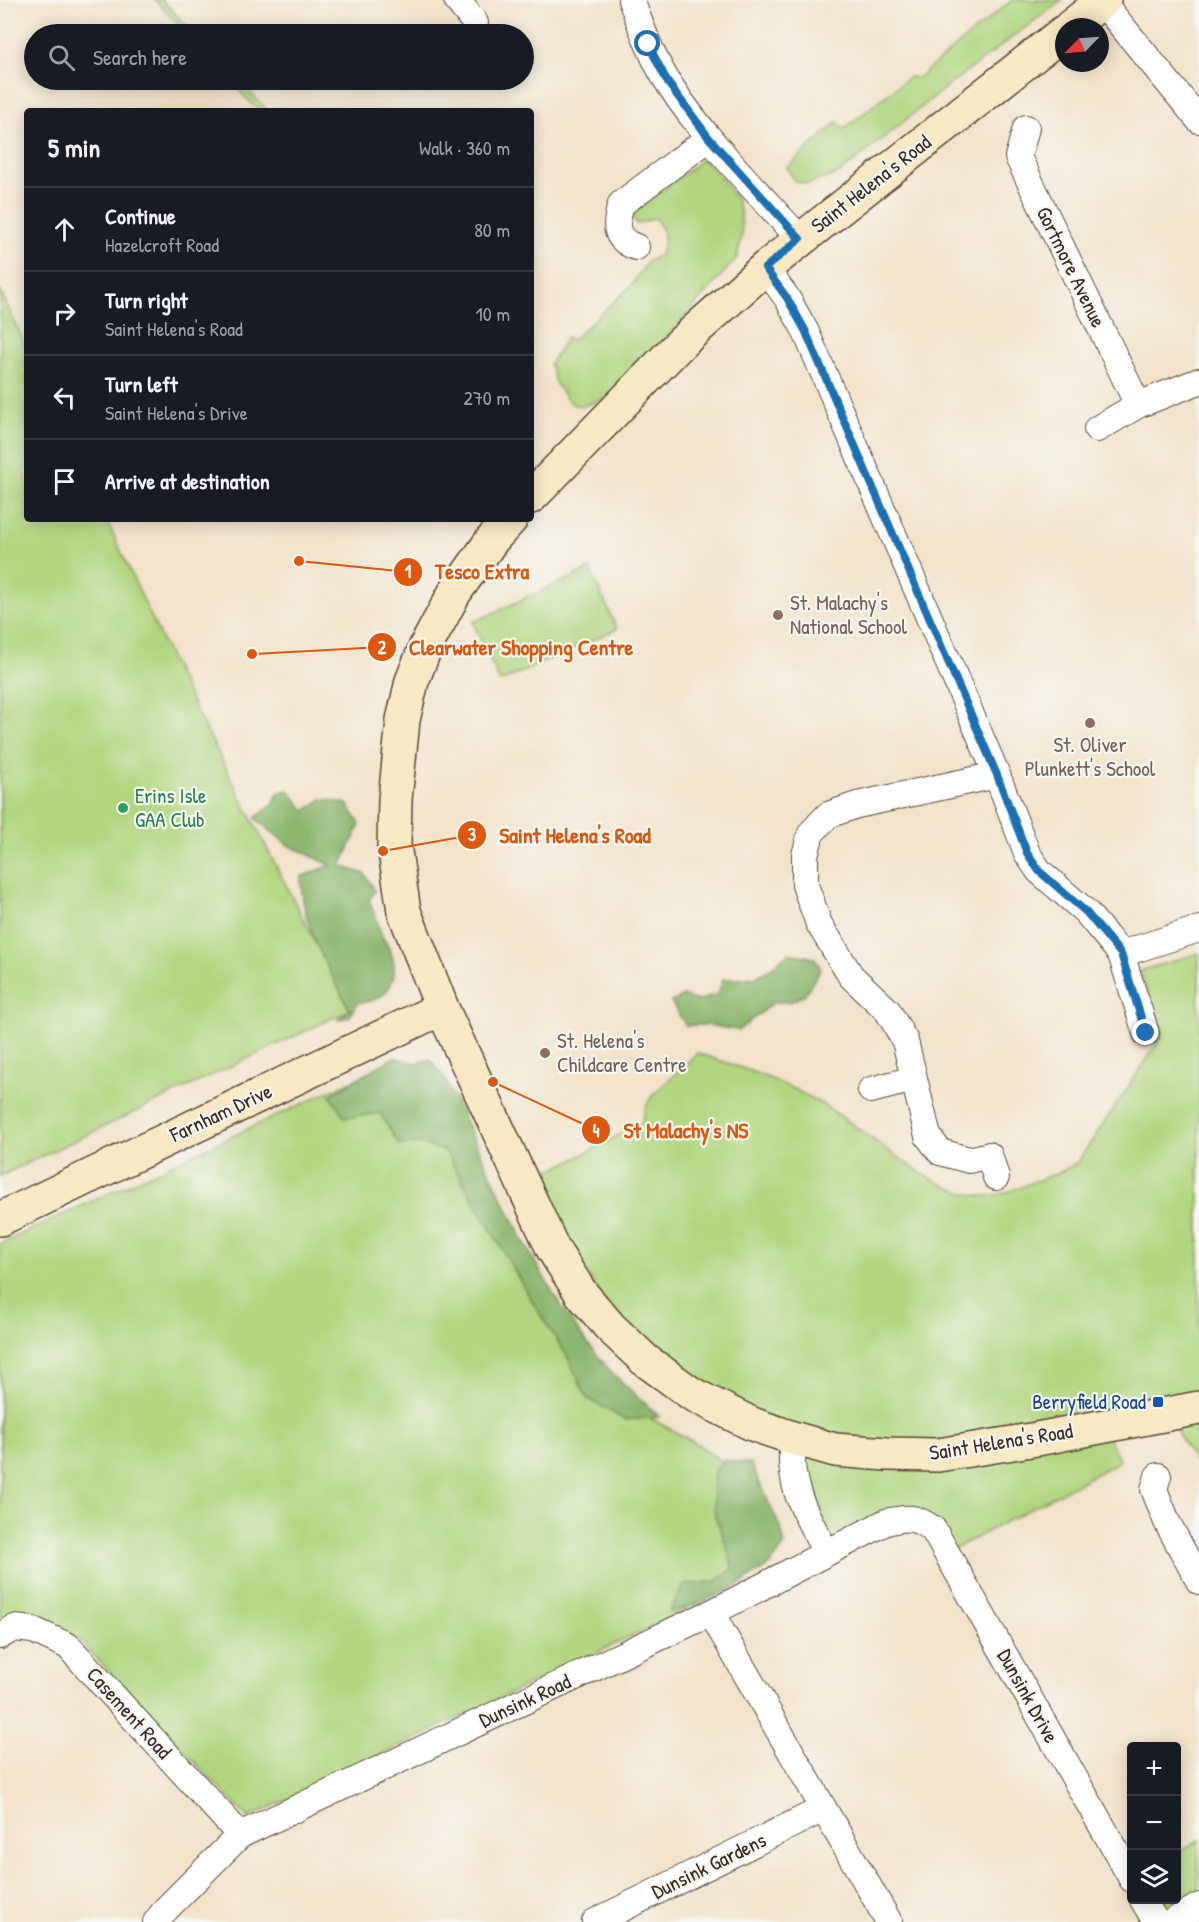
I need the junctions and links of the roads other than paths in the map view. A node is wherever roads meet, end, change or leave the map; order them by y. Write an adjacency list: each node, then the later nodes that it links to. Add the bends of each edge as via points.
1 (457, 0): 5 (street)
2 (631, 0): 9 (street, via 668,83)
3 (1103, 1): 4 (street); 7 (street)
4 (1081, 18)
5 (475, 23)
6 (1055, 39): 10 (street, Saint Helena's Road)
7 (1199, 120)
8 (1026, 128): 14 (street, Gortmore Avenue, via 1018,157)
9 (709, 138): 10 (street); 11 (street, via 621,204 616,219 618,233)
10 (800, 239): 12 (street, Saint Helena's Road)
11 (636, 247)
12 (765, 268): 16 (street, Saint Helena's Road, via 682,342); 18 (street, via 805,330)
13 (1199, 381): 14 (street)
14 (1138, 405): 15 (street)
15 (1097, 429)
16 (534, 493)
17 (508, 522): 21 (street, Saint Helena's Road, via 456,591 426,646 403,720 394,845 404,911)
18 (997, 775): 20 (street, via 1027,853 1039,871 1086,912); 23 (street, via 857,805 828,815 811,833 805,855 805,885 819,924 851,976 888,1011 905,1041)
19 (1199, 929): 20 (street)
20 (1121, 954): 22 (street)
21 (442, 1008): 26 (street, Farnham Drive); 28 (street, Saint Helena's Road, via 553,1249 581,1293 645,1360 692,1394 752,1424)
22 (1146, 1033)
23 (914, 1079): 24 (street); 25 (street, via 928,1136 940,1152 969,1160 988,1155)
24 (871, 1090)
25 (996, 1177)
26 (0, 1219)
27 (1199, 1408): 28 (street, Saint Helena's Road, via 939,1455 835,1450)
28 (793, 1438): 31 (street, via 792,1475 796,1492)
29 (1158, 1476): 32 (street, via 1154,1489)
30 (919, 1519): 31 (street, Dunsink Road, via 906,1517 886,1522); 37 (street, Dunsink Drive, via 933,1529)
31 (826, 1553): 33 (street, Dunsink Road)
32 (1199, 1581)
33 (711, 1613): 35 (street); 36 (street, Dunsink Road)
34 (0, 1636): 36 (street, Casement Road, via 14,1628 33,1630 68,1646)
35 (823, 1809): 41 (street, Dunsink Gardens); 42 (street)
36 (240, 1835): 40 (street, Dunsink Road)
37 (1127, 1872)
38 (1146, 1904): 43 (street)
39 (1199, 1906): 44 (street)
40 (156, 1922)
41 (595, 1922)
42 (889, 1922)
43 (1156, 1922)
44 (1172, 1922)

